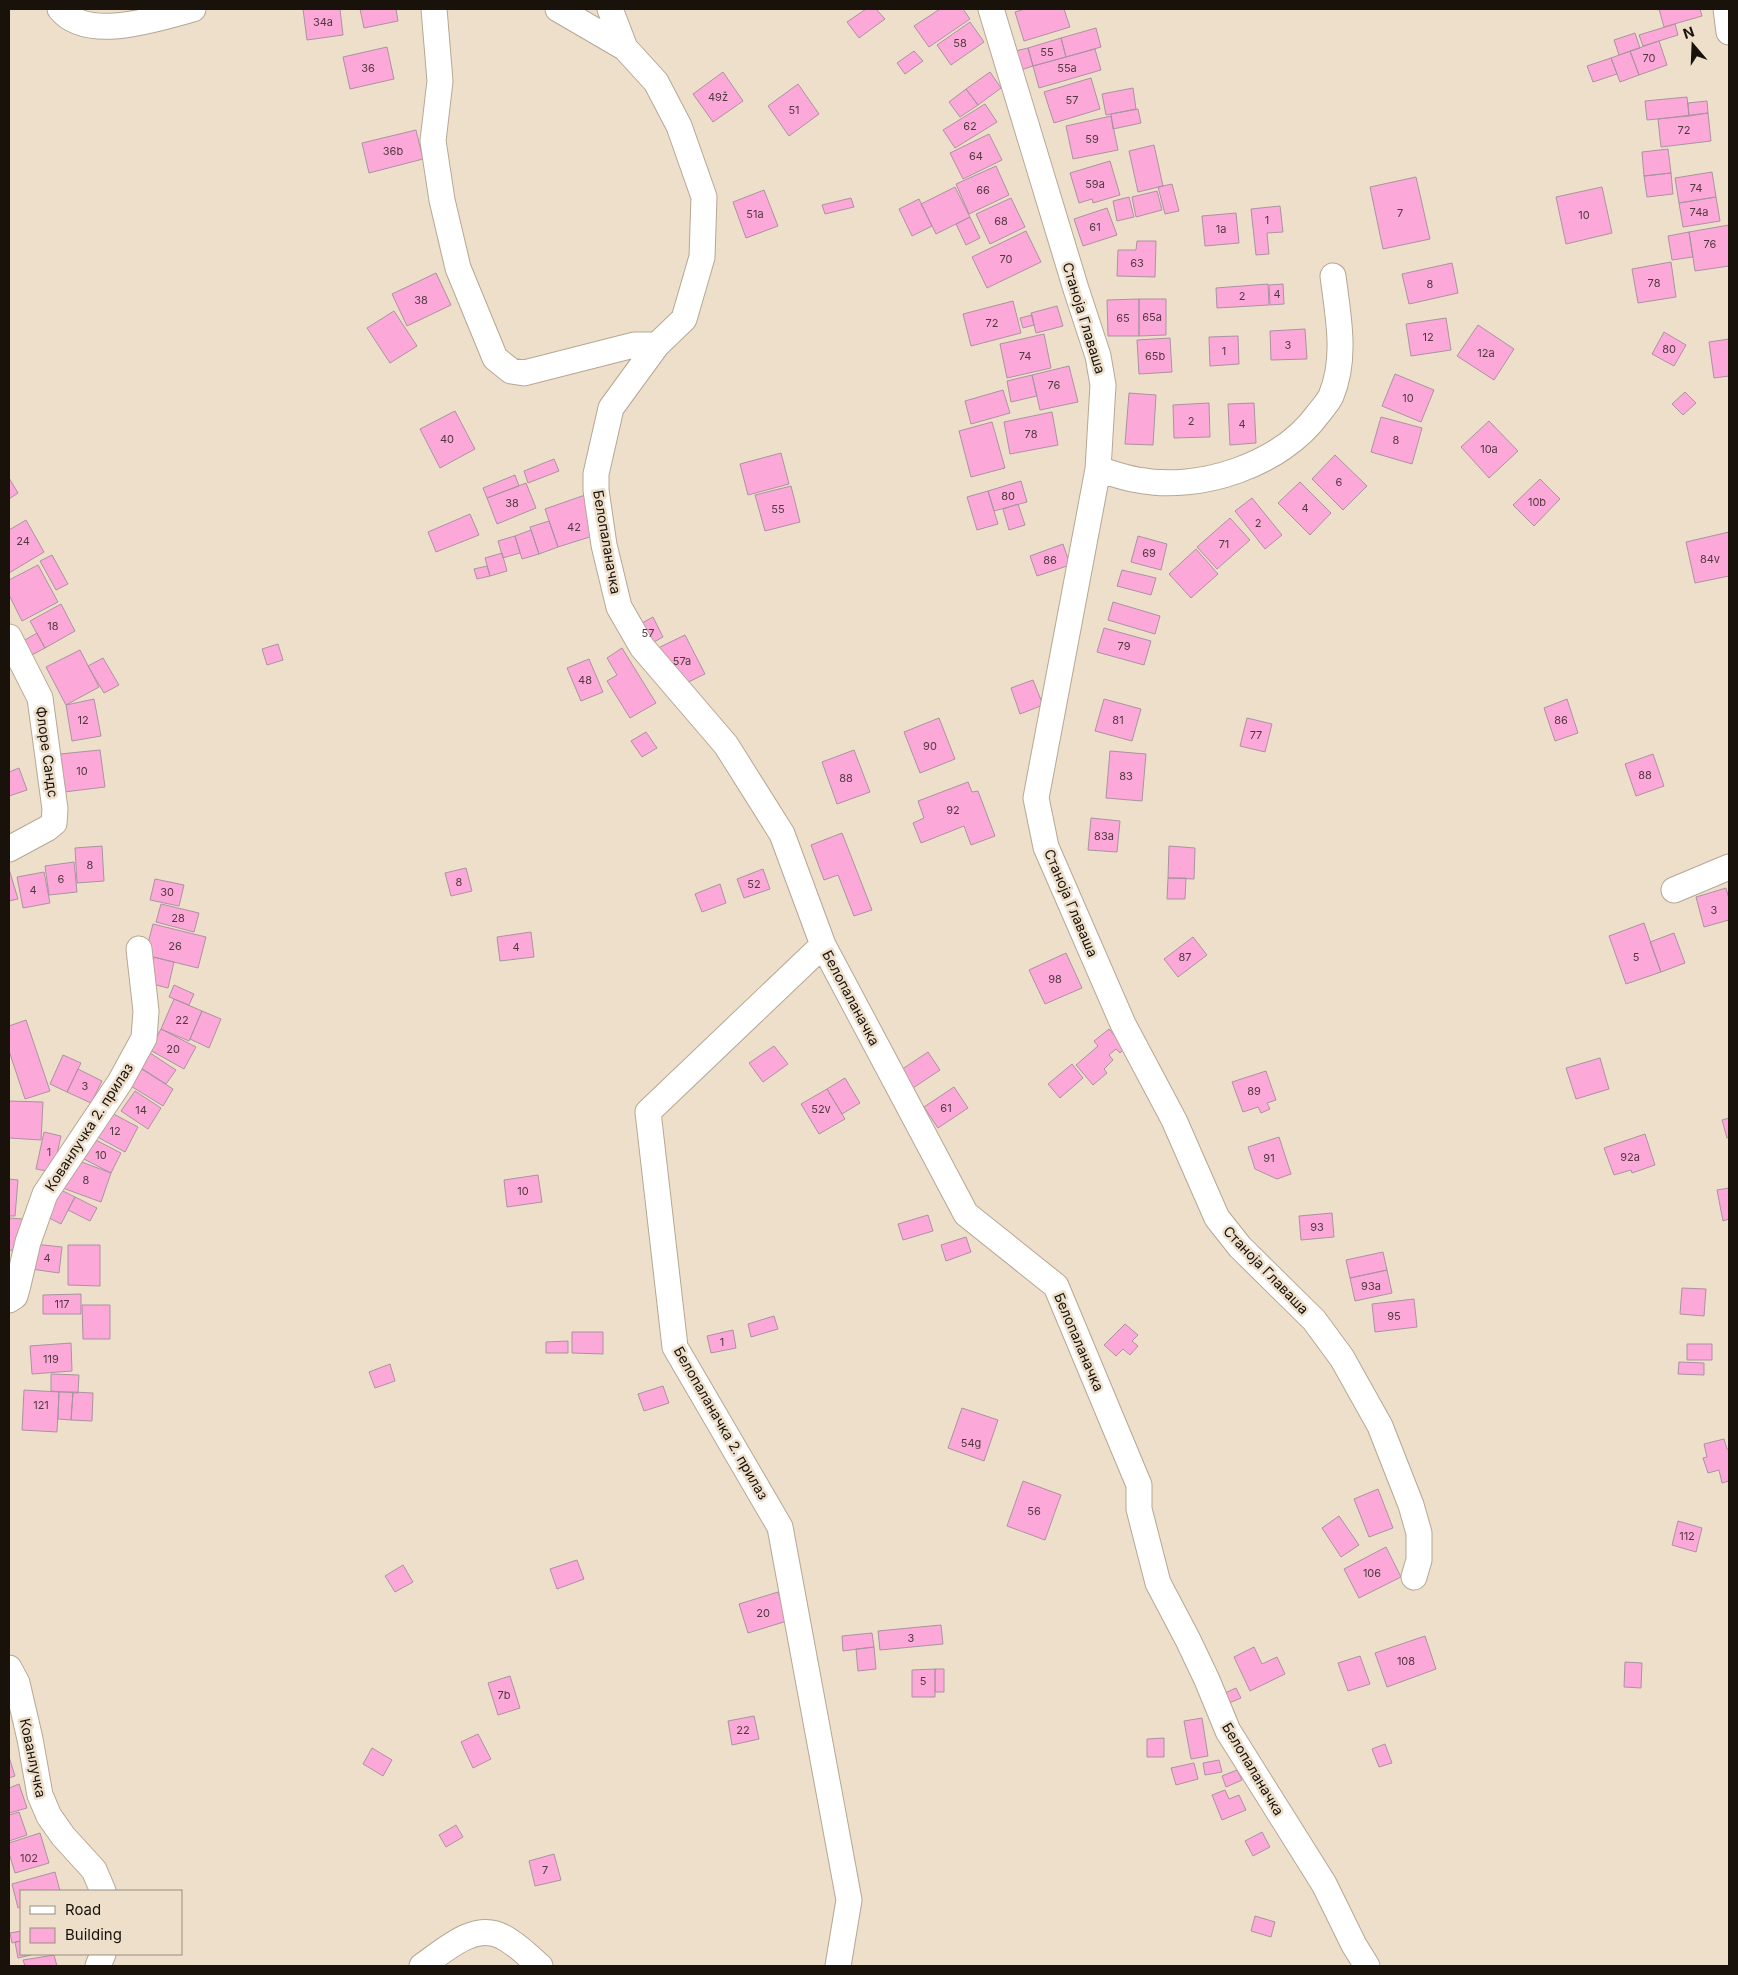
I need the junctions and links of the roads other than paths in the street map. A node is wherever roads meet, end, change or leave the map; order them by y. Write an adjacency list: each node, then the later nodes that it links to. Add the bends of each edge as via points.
1 (60, 9): 2 (street, via 80,22 109,27)
2 (193, 9)
3 (434, 9): 11 (street, via 440,81 433,141 442,200 458,268 495,358 511,371 524,373 634,345)
4 (558, 9): 9 (street)
5 (610, 9): 9 (street, Белопаланачка)
6 (991, 9): 12 (street, Станоја Главаша, via 1098,356 1103,385)
7 (1726, 9): 8 (street)
8 (1729, 32)
9 (625, 48): 11 (street, Белопаланачка, via 656,82 679,126 704,197 702,257 684,319)
10 (1334, 276): 12 (street, via 1341,353 1331,397 1296,439 1241,470 1210,479 1139,481)
11 (657, 345): 17 (street, Белопаланачка, via 611,408 596,474 604,546 619,607 642,648 726,745 782,834)
12 (1098, 469): 20 (street, Станоја Главаша, via 1036,798 1046,847 1123,1024 1174,1120 1216,1218 1240,1247 1314,1320 1342,1358 1380,1426 1419,1533 1419,1560)
13 (9, 637): 14 (street, Флоре Сандс, via 40,698 55,809 54,823)
14 (9, 849)
15 (1729, 867): 16 (street)
16 (1674, 890)
17 (823, 946): 25 (street, Белопаланачка 2. прилаз, via 648,1112 676,1346 780,1527 849,1900); 26 (street, Белопаланачка, via 966,1214 1056,1286 1139,1485 1139,1509 1158,1583 1204,1672 1228,1731 1324,1884)
18 (139, 949): 19 (street, Кованлучка 2. прилаз, via 146,1011 144,1038 120,1082 45,1194 28,1242 16,1291)
19 (9, 1300)
20 (1414, 1577)
21 (9, 1668): 22 (street, Кованлучка, via 17,1683 40,1795 49,1816 94,1870)
22 (103, 1890)
23 (422, 1966): 24 (street, via 464,1938 494,1933 509,1940)
24 (540, 1966)
25 (838, 1966)
26 (1367, 1966)

